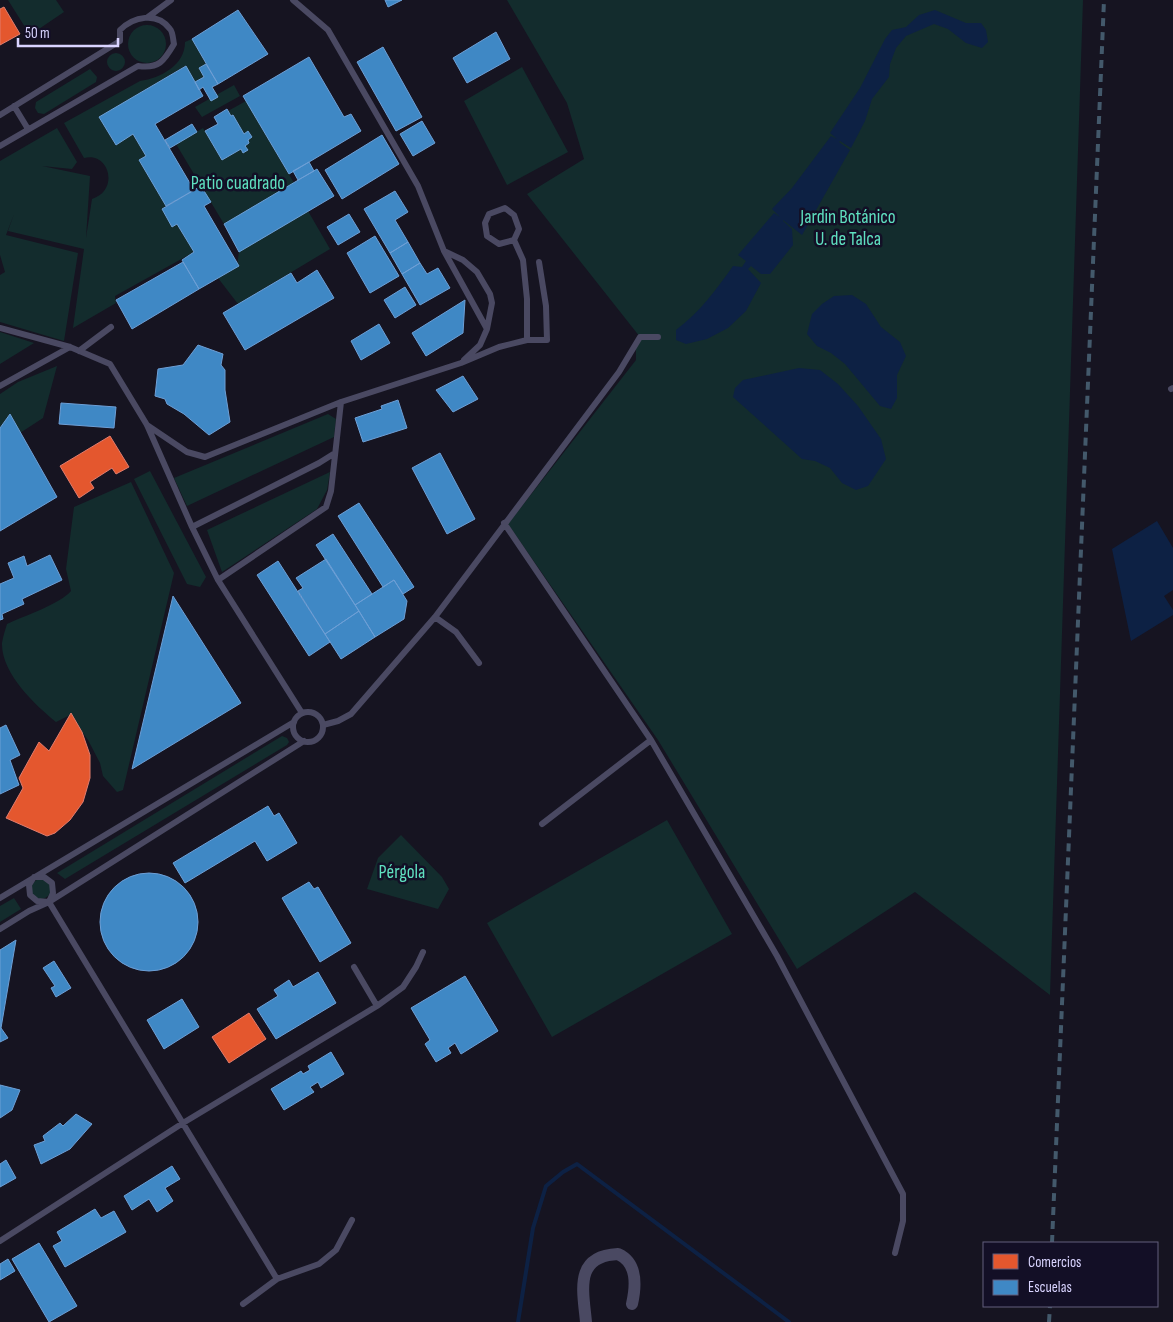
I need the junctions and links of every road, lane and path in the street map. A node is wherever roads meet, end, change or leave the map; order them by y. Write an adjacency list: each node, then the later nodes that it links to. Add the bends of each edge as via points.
1 (170, 0): 3 (lane)
2 (293, 0): 9 (lane, via 328,30 418,186)
3 (148, 17): 4 (lane, via 127,22 120,30 120,42); 6 (lane, via 160,20 171,29 174,44 165,59 155,66 138,66)
4 (14, 106): 5 (lane); 6 (lane)
5 (0, 115)
6 (28, 129): 7 (lane)
7 (0, 146)
8 (514, 240): 8 (lane, via 519,229 514,215 505,208 489,214 485,223 487,236 499,244); 15 (lane, via 523,260)
9 (444, 251): 13 (lane); 13 (lane, via 463,260 477,272 490,294 492,303)
10 (540, 262): 15 (lane, via 547,340)
11 (111, 327): 17 (lane)
12 (0, 328): 16 (lane)
13 (487, 329): 18 (lane, via 480,345)
14 (658, 337): 23 (lane, via 640,337 619,372)
15 (527, 340): 18 (lane, via 499,347)
16 (70, 347): 17 (lane); 19 (lane)
17 (79, 351): 21 (lane, via 110,364)
18 (461, 363): 20 (lane)
19 (0, 386)
20 (341, 402): 21 (lane, via 205,456 187,452); 22 (lane)
21 (147, 425): 24 (lane)
22 (335, 453): 24 (lane); 25 (lane, via 326,507)
23 (504, 523): 26 (lane); 31 (lane)
24 (192, 527): 25 (lane)
25 (218, 580): 28 (lane)
26 (435, 617): 27 (lane, via 456,632); 30 (lane, via 352,714)
27 (479, 662)
28 (302, 713): 29 (lane); 30 (lane, via 313,712)
29 (294, 722): 32 (lane, via 295,733); 34 (lane)
30 (323, 725): 32 (lane, via 320,736)
31 (651, 740): 33 (lane); 44 (lane, via 777,956 903,1194 903,1220)
32 (304, 741): 36 (lane)
33 (542, 824)
34 (34, 877): 35 (lane); 36 (lane, via 44,877 52,883); 36 (lane, via 29,885 30,895 37,901)
35 (0, 898)
36 (49, 902): 37 (lane); 41 (lane)
37 (0, 929)
38 (423, 952): 40 (lane, via 403,987)
39 (354, 967): 40 (lane)
40 (377, 1006): 41 (lane)
41 (183, 1123): 43 (lane); 45 (lane)
42 (352, 1220): 45 (lane, via 336,1250 319,1264)
43 (0, 1241)
44 (895, 1253)
45 (277, 1279): 46 (lane)
46 (243, 1304)
47 (632, 1304): 48 (street, via 634,1271 627,1260 618,1254 597,1258 582,1282)
48 (586, 1322)

